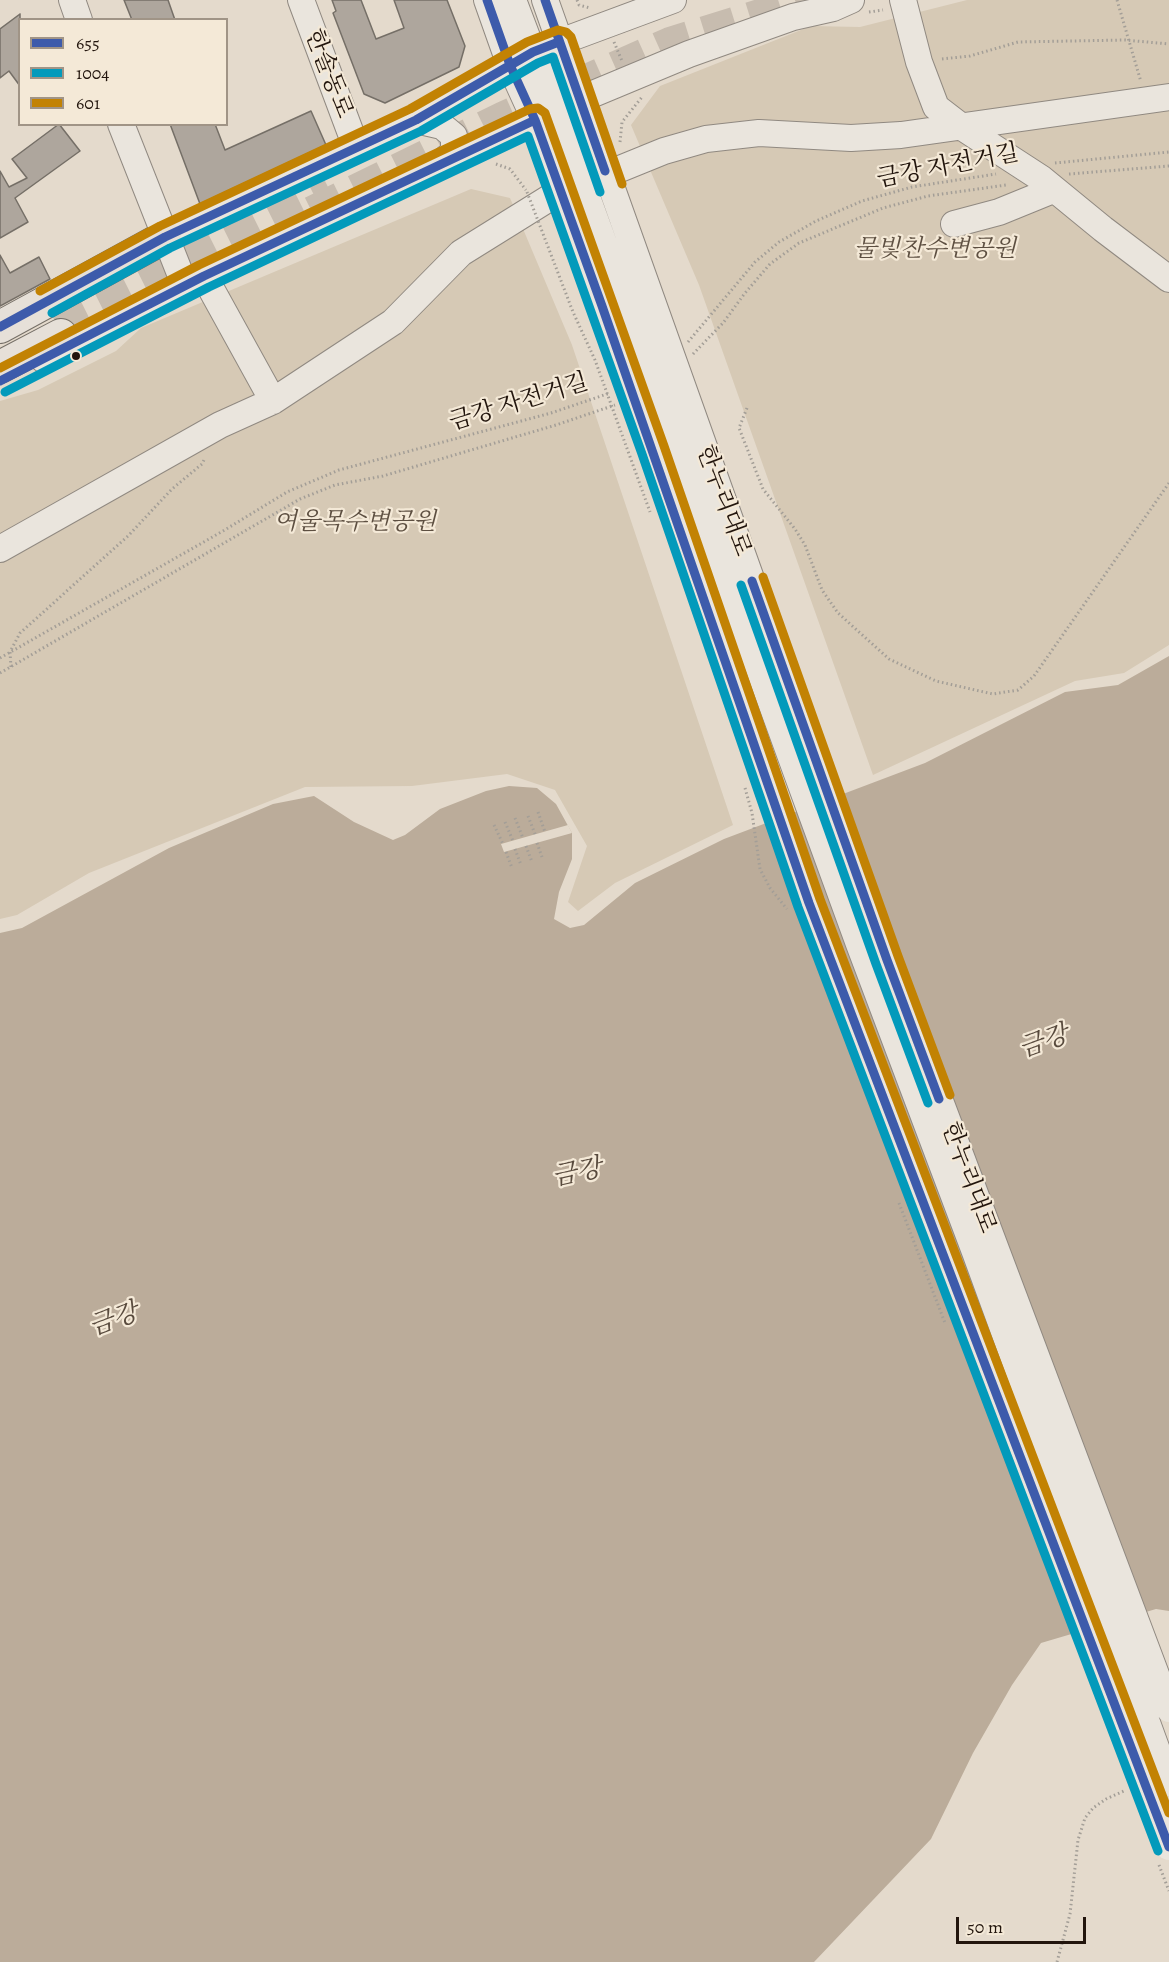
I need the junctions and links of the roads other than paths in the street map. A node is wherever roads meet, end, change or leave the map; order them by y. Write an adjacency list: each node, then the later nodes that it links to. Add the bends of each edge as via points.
1 (72, 0): 9 (street)
2 (300, 0): 19 (street, 한솔동로)
3 (487, 0): 12 (street, 한누리대로)
4 (513, 0): 11 (street)
5 (545, 0): 10 (street, 한누리대로)
6 (673, 0): 10 (street)
7 (851, 0): 13 (street, via 689,54 634,90)
8 (903, 0): 18 (street, via 936,108)
9 (78, 18)
10 (560, 42): 11 (street); 13 (street, 한누리대로)
11 (533, 52): 12 (street); 15 (street)
12 (510, 64): 15 (street, 한누리대로); 16 (street)
13 (581, 99): 15 (street); 33 (street, 한누리대로, bridge, via 887,960)
14 (1158, 99): 18 (street)
15 (546, 116): 20 (street, 한누리대로); 21 (street)
16 (416, 120): 19 (street); 21 (street, via 442,126 454,136 454,152)
17 (122, 126): 24 (street)
18 (962, 127): 22 (street); 31 (street, via 851,138 759,133 706,139 664,151 551,197 461,254 393,322)
19 (356, 147): 24 (street)
20 (560, 157): 34 (street, bridge, via 975,1252); 35 (street, 한누리대로, bridge, via 653,450 809,903)
21 (438, 165): 26 (street)
22 (1040, 179): 23 (street, via 999,213); 25 (street)
23 (954, 224)
24 (165, 237): 26 (street); 27 (main road)
25 (1169, 279)
26 (195, 281): 30 (street); 31 (street)
27 (0, 327)
28 (0, 352): 29 (main road, via 59,330)
29 (0, 367)
30 (0, 381)
31 (273, 401): 32 (street, via 220,425)
32 (0, 549)
33 (1169, 1709)
34 (1169, 1783)
35 (1169, 1847)

